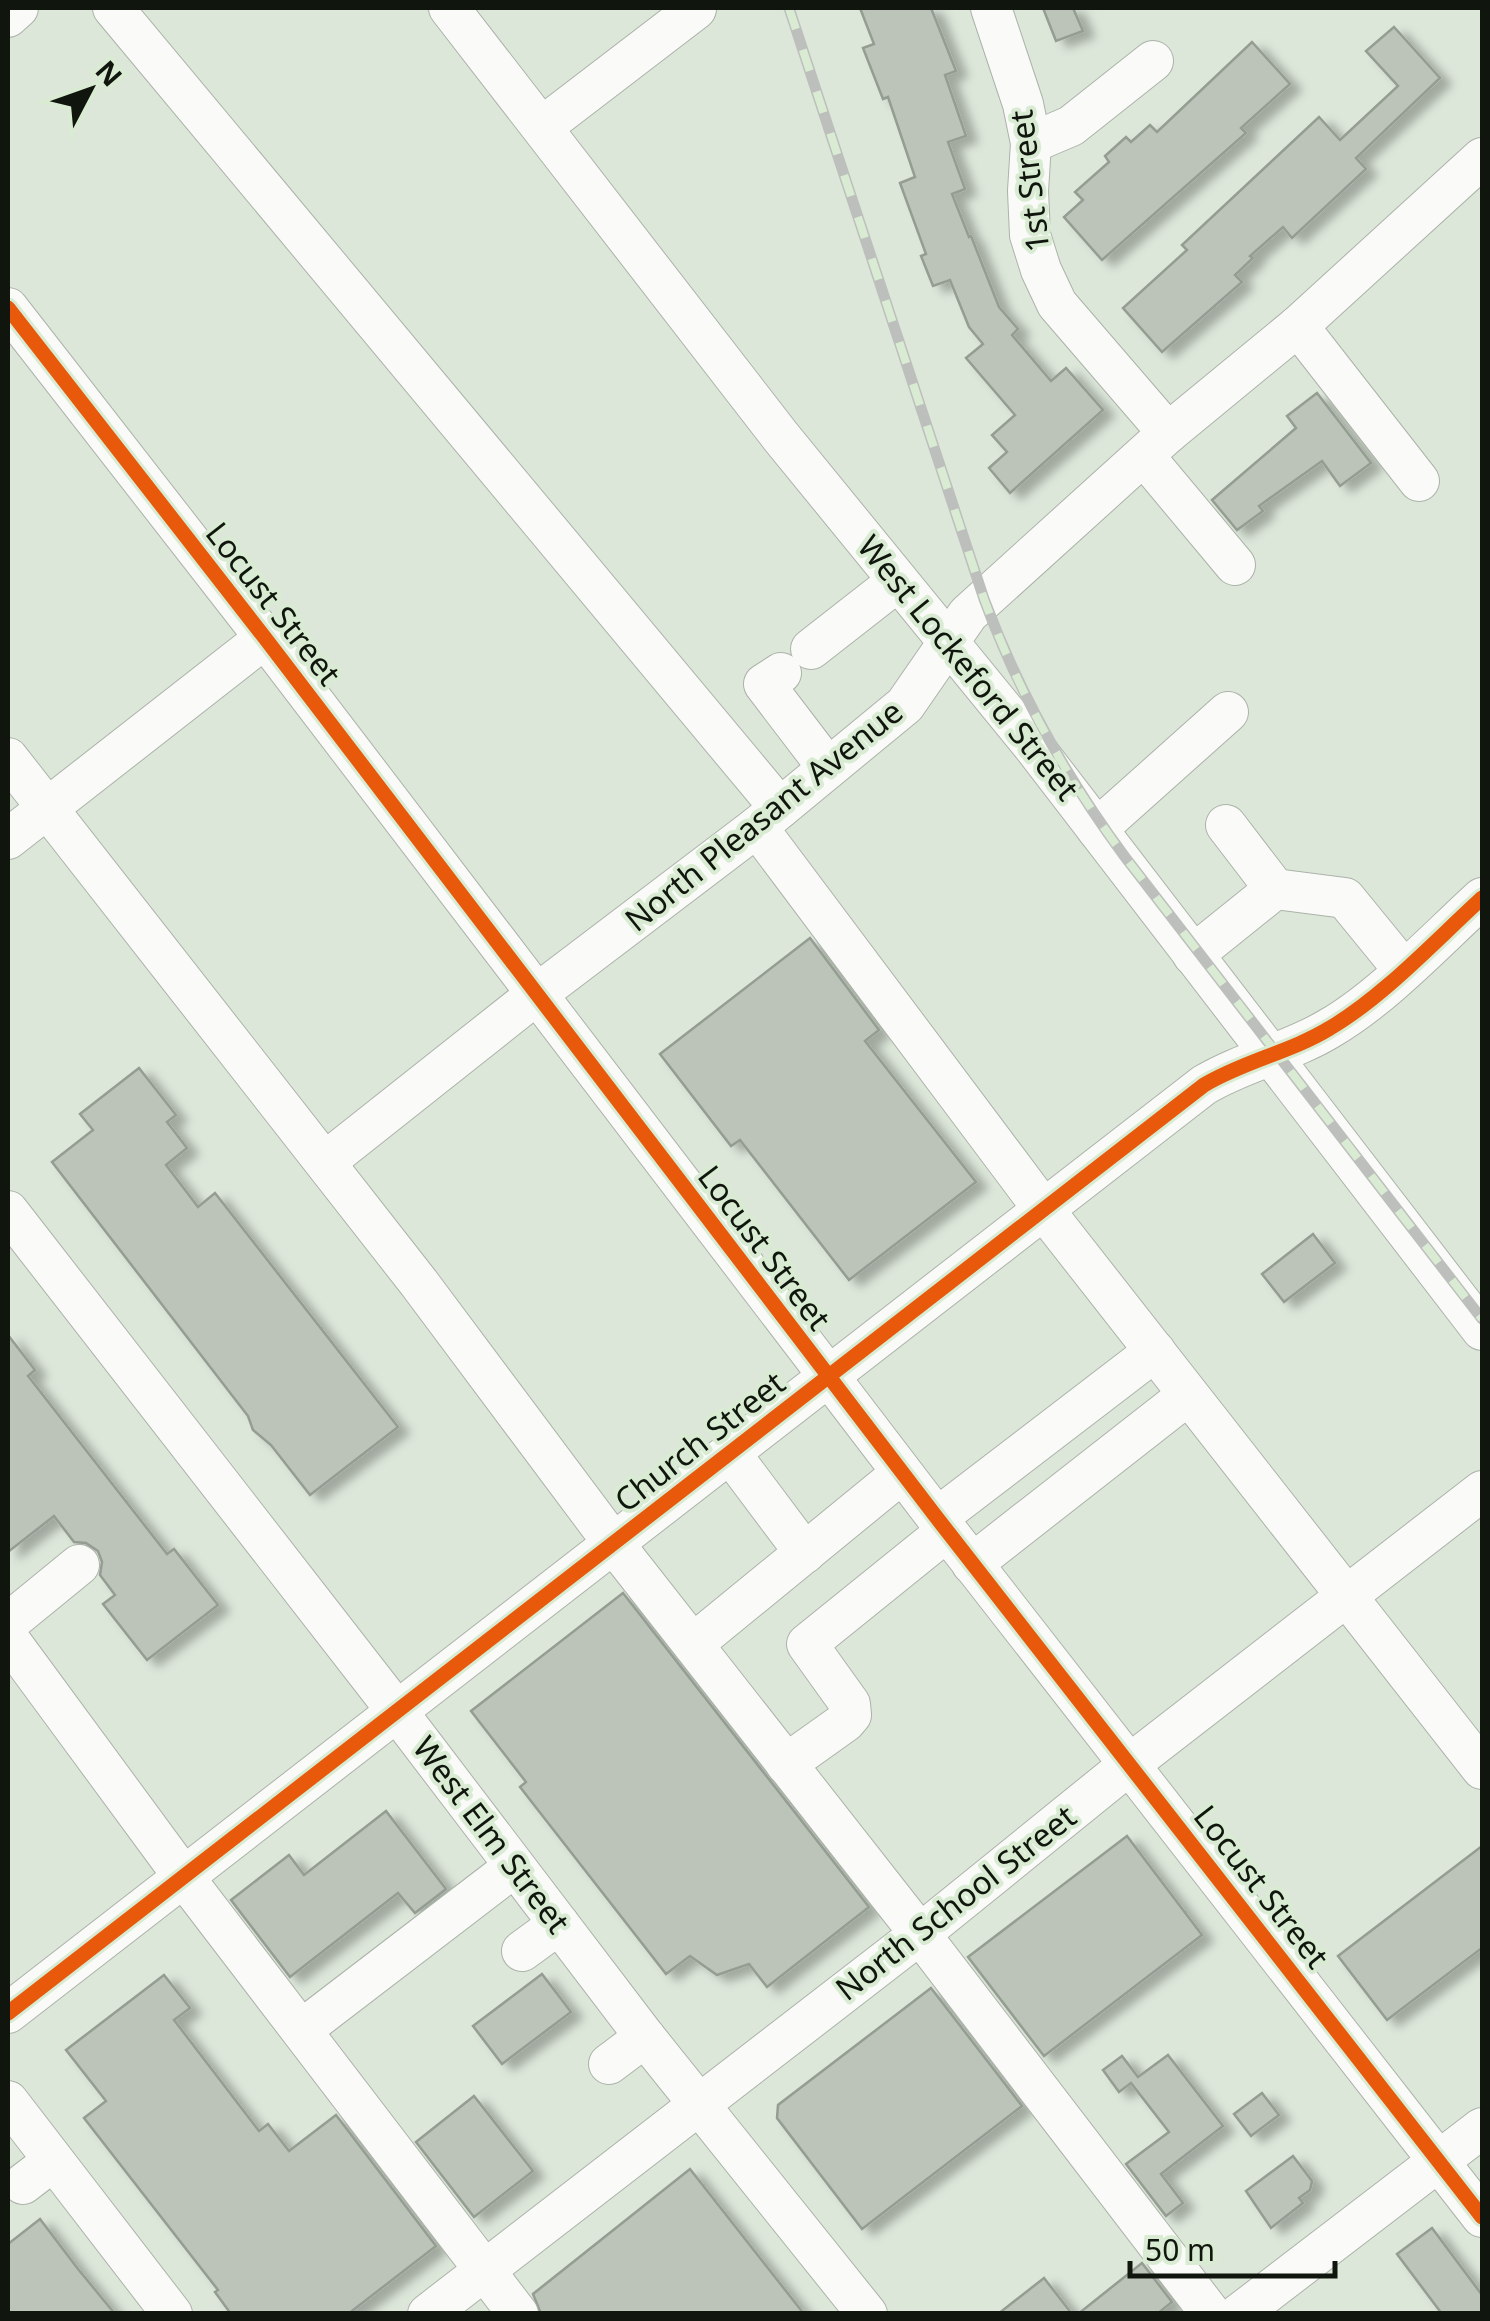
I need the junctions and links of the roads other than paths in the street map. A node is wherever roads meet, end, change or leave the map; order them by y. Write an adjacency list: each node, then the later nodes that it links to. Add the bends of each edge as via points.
1 (113, 8): 21 (street)
2 (449, 8): 6 (street, West Lockeford Street)
3 (696, 8): 6 (street)
4 (991, 8): 7 (street, 1st Street)
5 (1152, 61): 7 (street, via 1071,126)
6 (542, 127): 14 (street, West Lockeford Street)
7 (1031, 143): 11 (street, 1st Street, via 1030,235 1041,270 1057,304)
8 (1482, 158): 10 (street, North Pleasant Avenue)
9 (8, 308): 15 (street, Locust Street)
10 (1298, 326): 11 (street, North Pleasant Avenue); 12 (street)
11 (1156, 445): 13 (street, 1st Street); 16 (street, North Pleasant Avenue, via 968,614)
12 (1419, 481)
13 (1235, 565)
14 (898, 582): 16 (street, West Lockeford Street); 19 (street, via 764,684)
15 (265, 638): 20 (street); 29 (street, Locust Street)
16 (948, 642): 19 (street, North Pleasant Avenue, via 905,705); 23 (street, West Lockeford Street)
17 (1228, 712): 23 (street)
18 (8, 758): 20 (street)
19 (828, 768): 21 (street, North Pleasant Avenue)
20 (47, 808): 24 (street); 31 (street)
21 (768, 817): 29 (street, North Pleasant Avenue); 32 (street)
22 (1226, 825): 25 (street)
23 (1097, 829): 27 (street, West Lockeford Street)
24 (8, 839)
25 (1274, 889): 27 (street); 28 (street, via 1345,898)
26 (1482, 898): 28 (street, Church Street)
27 (1193, 955): 30 (street, West Lockeford Street)
28 (1402, 970): 30 (street, Church Street, via 1329,1030)
29 (538, 994): 31 (street, North Pleasant Avenue); 36 (street, Locust Street)
30 (1270, 1055): 32 (street, Church Street, via 1204,1085); 34 (street, West Lockeford Street)
31 (325, 1162): 42 (street)
32 (1044, 1210): 35 (street); 36 (street, Church Street)
33 (11, 1222): 50 (street, West Elm Street)
34 (1482, 1330)
35 (1155, 1351): 37 (street); 41 (street)
36 (828, 1377): 38 (street, Church Street); 39 (street, Locust Street)
37 (1188, 1395): 44 (street); 46 (street)
38 (730, 1454): 42 (street, Church Street); 43 (street)
39 (902, 1473): 41 (street, Locust Street); 43 (street)
40 (1482, 1490): 46 (street, North School Street)
41 (942, 1525): 44 (street, Locust Street); 51 (street, via 807,1644 851,1715)
42 (614, 1544): 49 (street); 50 (street, Church Street)
43 (805, 1552): 49 (street)
44 (972, 1564): 52 (street, Locust Street)
45 (78, 1566): 47 (street)
46 (1348, 1597): 52 (street, North School Street); 53 (street)
47 (8, 1623)
48 (8, 1638): 55 (street)
49 (693, 1644): 51 (street)
50 (396, 1710): 54 (street, West Elm Street); 55 (street, Church Street)
51 (786, 1764): 57 (street)
52 (1130, 1764): 57 (street, North School Street); 66 (street, Locust Street)
53 (1482, 1769)
54 (514, 1867): 56 (street, West Elm Street); 60 (street)
55 (182, 1876): 59 (street, Church Street); 68 (street)
56 (559, 1924): 58 (street); 61 (street, West Elm Street)
57 (920, 1934): 63 (street, North School Street); 73 (street)
58 (522, 1952)
59 (8, 2012)
60 (317, 2018)
61 (646, 2036): 62 (street); 63 (street, West Elm Street)
62 (609, 2064)
63 (698, 2104): 68 (street, North School Street); 69 (street, West Elm Street)
64 (9, 2107): 70 (street, via 38,2173)
65 (1482, 2128): 66 (street)
66 (1440, 2161): 67 (street, Locust Street); 74 (street)
67 (1482, 2216)
68 (485, 2270): 71 (street, North School Street); 72 (street)
69 (859, 2311)
70 (172, 2314)
71 (428, 2314)
72 (518, 2314)
73 (1211, 2314)
74 (1239, 2314)

